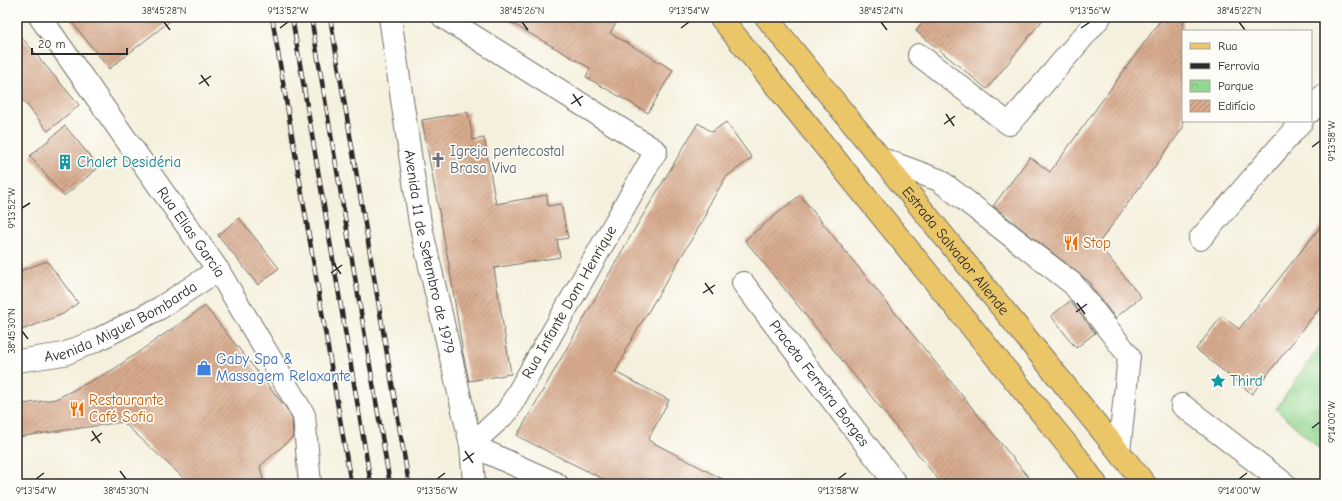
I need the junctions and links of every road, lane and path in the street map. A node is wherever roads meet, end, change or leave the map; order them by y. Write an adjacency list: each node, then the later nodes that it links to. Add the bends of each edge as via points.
1 (40, 17): 13 (street, Rua Elias Garcia)
2 (390, 17): 17 (street, Avenida 11 de Setembro de 1979, via 420,223)
3 (443, 17): 17 (street, Rua Infante Dom Henrique, via 656,151 507,412)
4 (720, 17): 23 (main road, via 1072,451)
5 (766, 17): 11 (main road, Estrada Salvador Allende)
6 (1100, 17): 7 (street, via 1009,124)
7 (919, 55)
8 (1325, 94): 9 (street)
9 (1312, 110)
10 (1301, 122): 12 (street)
11 (882, 159): 18 (main road, Estrada Salvador Allende); 18 (street, via 939,180 1073,284 1129,356)
12 (1200, 239)
13 (218, 270): 15 (street, Avenida Miguel Bombarda, via 160,308 97,340 64,354); 19 (street, Rua Elias Garcia, via 304,415)
14 (742, 283): 22 (street, Praceta Ferreira Borges)
15 (17, 361)
16 (1182, 405): 25 (street)
17 (471, 445): 20 (street, Avenida 11 de Setembro de 1979); 21 (street)
18 (1119, 452): 24 (main road, Estrada Salvador Allende)
19 (310, 484)
20 (474, 484)
21 (557, 484)
22 (896, 484)
23 (1096, 484)
24 (1146, 484)
25 (1285, 484)

